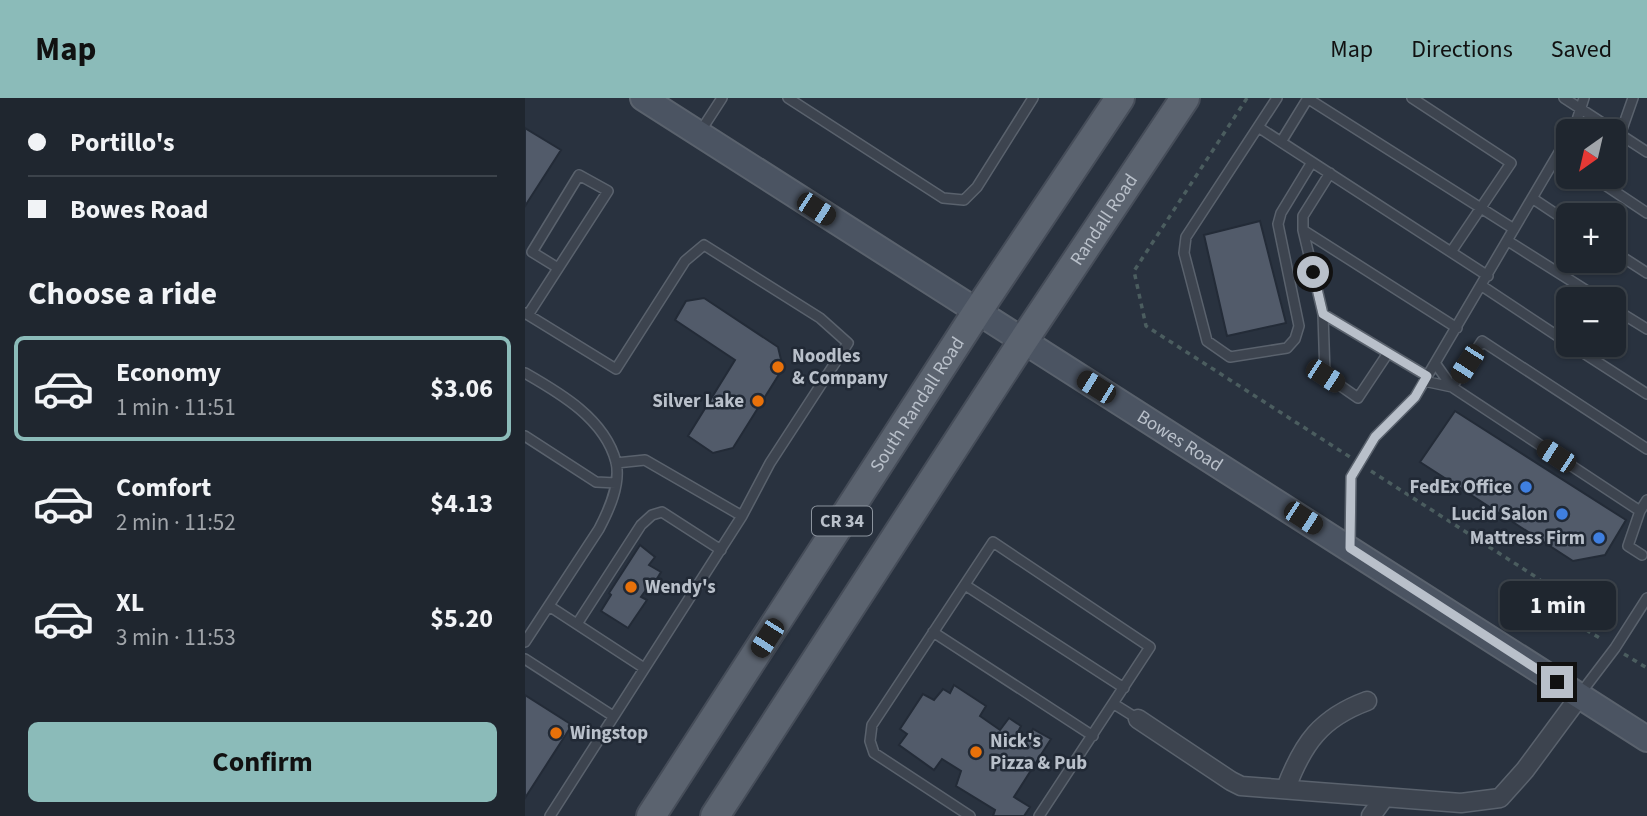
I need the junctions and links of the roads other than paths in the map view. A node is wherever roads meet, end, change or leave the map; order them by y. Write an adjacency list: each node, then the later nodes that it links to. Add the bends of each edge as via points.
1 (643, 98): 18 (main road, Bowes Road)
2 (722, 98): 18 (lane)
3 (788, 98): 4 (lane, via 943,198 964,200 978,187)
4 (1033, 98)
5 (1120, 98): 40 (main road, CR 34)
6 (1185, 98): 47 (main road, Randall Road / CR 34)
7 (1277, 98): 17 (lane)
8 (1308, 98): 20 (lane); 27 (lane)
9 (1412, 98): 27 (lane, via 1511,163)
10 (1564, 98): 13 (lane)
11 (1584, 98): 13 (lane)
12 (1633, 98): 16 (lane)
13 (1580, 110): 14 (lane); 15 (lane)
14 (1576, 119)
15 (1594, 119)
16 (1626, 119)
17 (1258, 127): 20 (lane); 23 (lane, via 1186,237 1184,253 1207,341 1230,357 1287,348 1295,340 1299,326 1278,224)
18 (699, 134): 40 (main road, Bowes Road)
19 (1626, 139): 21 (lane)
20 (1281, 142): 23 (lane)
21 (1647, 152)
22 (1556, 157): 26 (lane)
23 (1312, 162): 24 (lane)
24 (1330, 173): 31 (lane, via 1303,216); 33 (lane)
25 (1612, 189): 28 (lane)
26 (1532, 198): 29 (lane); 30 (lane)
27 (1481, 208): 30 (lane); 33 (lane)
28 (1647, 212)
29 (1556, 214)
30 (1514, 229): 32 (lane)
31 (1303, 230): 42 (lane); 44 (lane)
32 (1508, 241): 37 (lane); 39 (lane)
33 (1451, 252): 37 (lane)
34 (1626, 259): 36 (lane)
35 (558, 268): 35 (lane, via 608,191 579,175 532,252); 41 (lane)
36 (1647, 273)
37 (1488, 276): 38 (lane)
38 (1482, 286): 44 (lane); 46 (lane)
39 (1581, 287)
40 (977, 312): 47 (main road, Bowes Road); 84 (main road, South Randall Road / CR 34)
41 (526, 314): 61 (lane, via 616,369 685,261 704,244 820,318 848,343)
42 (1323, 314): 48 (lane); 48 (lane, via 1325,376 1358,398)
43 (1626, 316): 45 (lane)
44 (1457, 328): 50 (lane)
45 (1647, 329)
46 (1556, 335)
47 (1023, 341): 62 (main road, Bowes Road); 85 (main road, CR 34)
48 (1388, 353): 52 (lane)
49 (1590, 357): 54 (lane)
50 (1435, 363): 52 (lane); 53 (lane)
51 (525, 373): 57 (lane, via 589,418)
52 (1425, 379): 53 (lane); 62 (lane, via 1415,397 1375,437 1351,477)
53 (1452, 387): 56 (lane, via 1482,341); 60 (lane)
54 (1647, 394)
55 (525, 436): 58 (lane, via 596,481)
56 (1647, 449)
57 (616, 463): 58 (lane); 61 (lane, via 645,460)
58 (616, 483): 67 (lane, via 599,529)
59 (1647, 500): 60 (lane)
60 (1640, 511): 64 (lane, via 1628,546)
61 (742, 516): 63 (lane)
62 (1350, 548): 74 (main road, Bowes Road)
63 (721, 550): 68 (lane, via 662,512 652,515); 72 (lane)
64 (1642, 555)
65 (965, 585): 69 (lane); 73 (lane); 73 (lane, via 993,542 1150,647)
66 (1647, 598): 74 (lane)
67 (549, 606): 68 (lane); 70 (lane)
68 (577, 624): 72 (lane)
69 (933, 632): 79 (lane); 86 (lane, via 872,725 870,741 874,753)
70 (525, 642)
71 (525, 659): 77 (lane)
72 (644, 668): 77 (lane)
73 (1124, 688): 76 (lane)
74 (1579, 696): 80 (main road, Bowes Road); 82 (street, via 1500,798 1461,803)
75 (1367, 701): 81 (street, via 1324,724 1306,743)
76 (1114, 704): 78 (lane); 79 (lane)
77 (613, 716): 83 (lane)
78 (1137, 719): 81 (street, via 1231,781)
79 (1093, 736): 87 (lane)
80 (1647, 739)
81 (1286, 788): 82 (street)
82 (1384, 798): 88 (street)
83 (550, 816)
84 (651, 816)
85 (715, 816)
86 (970, 816)
87 (1039, 816)
88 (1371, 816)

